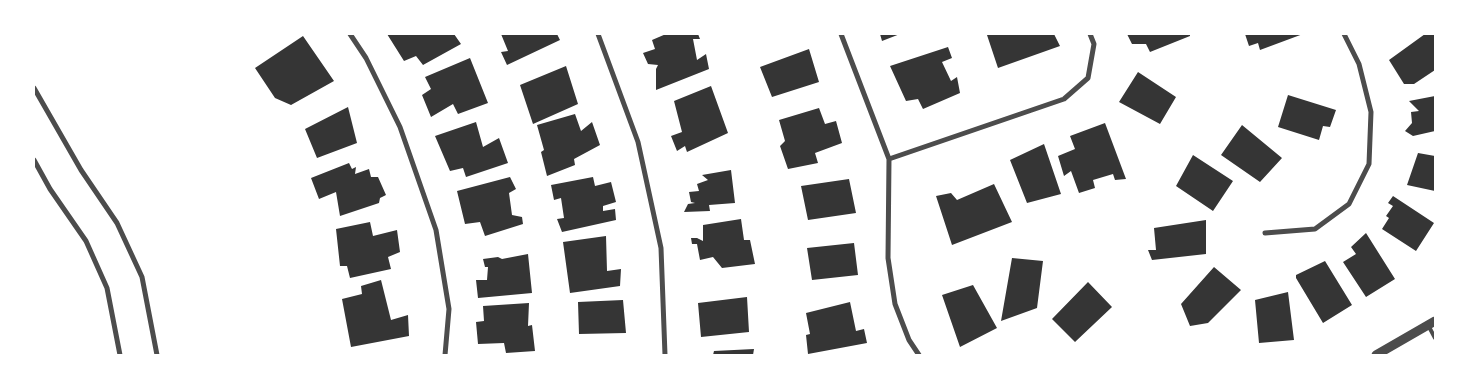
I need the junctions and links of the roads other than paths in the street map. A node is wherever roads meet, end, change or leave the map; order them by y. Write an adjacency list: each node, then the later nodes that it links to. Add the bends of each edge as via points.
1 (350, 34): 14 (street, via 366,58 400,127 436,230 448,309)
2 (598, 34): 15 (street, via 638,142 661,248)
3 (841, 34): 7 (street)
4 (1090, 34): 7 (street, via 1094,44 1088,78 1064,99)
5 (1344, 34): 9 (street, via 1359,64 1371,112 1369,164 1349,204 1315,229)
6 (34, 88): 13 (street, via 81,170 117,222 142,277)
7 (889, 159): 16 (street, via 888,258 894,304)
8 (34, 160): 12 (street, via 86,240 107,288)
9 (1265, 233)
10 (1432, 323): 11 (lane); 17 (street)
11 (1435, 338)
12 (120, 355)
13 (157, 355)
14 (445, 355)
15 (665, 355)
16 (919, 355)
17 (1376, 355)

